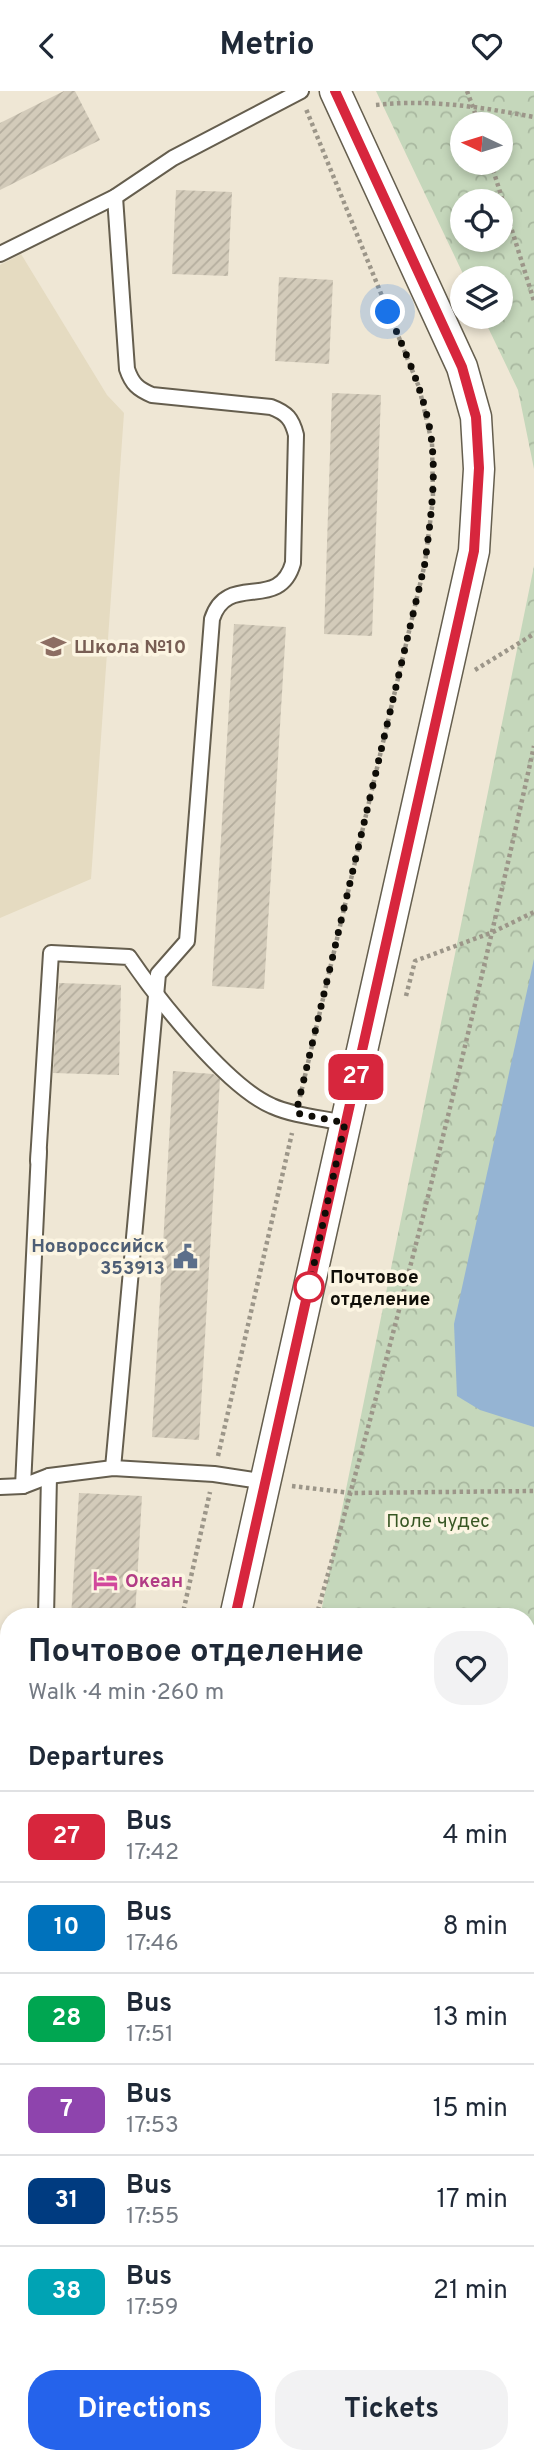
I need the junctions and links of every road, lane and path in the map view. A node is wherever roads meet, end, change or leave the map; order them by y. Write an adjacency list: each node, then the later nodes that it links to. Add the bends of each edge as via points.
1 (335, 91): 13 (street, via 462,367 476,417 479,468 474,551)
2 (467, 91): 5 (path)
3 (300, 92): 9 (lane, via 173,158); 19 (path, via 419,387 432,443 433,499 425,563)
4 (376, 105): 5 (path, via 410,101)
5 (474, 105): 6 (path); 7 (path)
6 (476, 112)
7 (534, 117)
8 (495, 175): 11 (path)
9 (115, 197): 10 (lane); 17 (lane, via 131,381 152,395 271,407 293,422 296,435 289,576 267,591 225,597 212,619 187,941 158,974)
10 (0, 254)
11 (534, 302)
12 (534, 634): 13 (path, via 480,669)
13 (446, 673): 20 (street)
14 (534, 746): 16 (path)
15 (534, 912): 16 (path)
16 (493, 932): 18 (path, via 415,961); 30 (path)
17 (157, 998): 19 (lane, via 243,1089 272,1107); 22 (lane, via 129,957 51,953); 23 (lane)
18 (404, 1001)
19 (296, 1113): 20 (lane); 24 (path)
20 (345, 1123): 26 (street)
21 (40, 1133): 22 (lane)
22 (38, 1161): 27 (lane)
23 (113, 1468): 24 (lane); 25 (lane)
24 (214, 1474): 26 (lane); 32 (path)
25 (49, 1476): 27 (lane); 31 (lane)
26 (267, 1482): 30 (path); 33 (street)
27 (23, 1486): 28 (lane)
28 (0, 1487)
29 (534, 1491): 30 (path)
30 (351, 1493): 34 (path)
31 (46, 1608)
32 (184, 1608)
33 (237, 1608)
34 (319, 1608)

